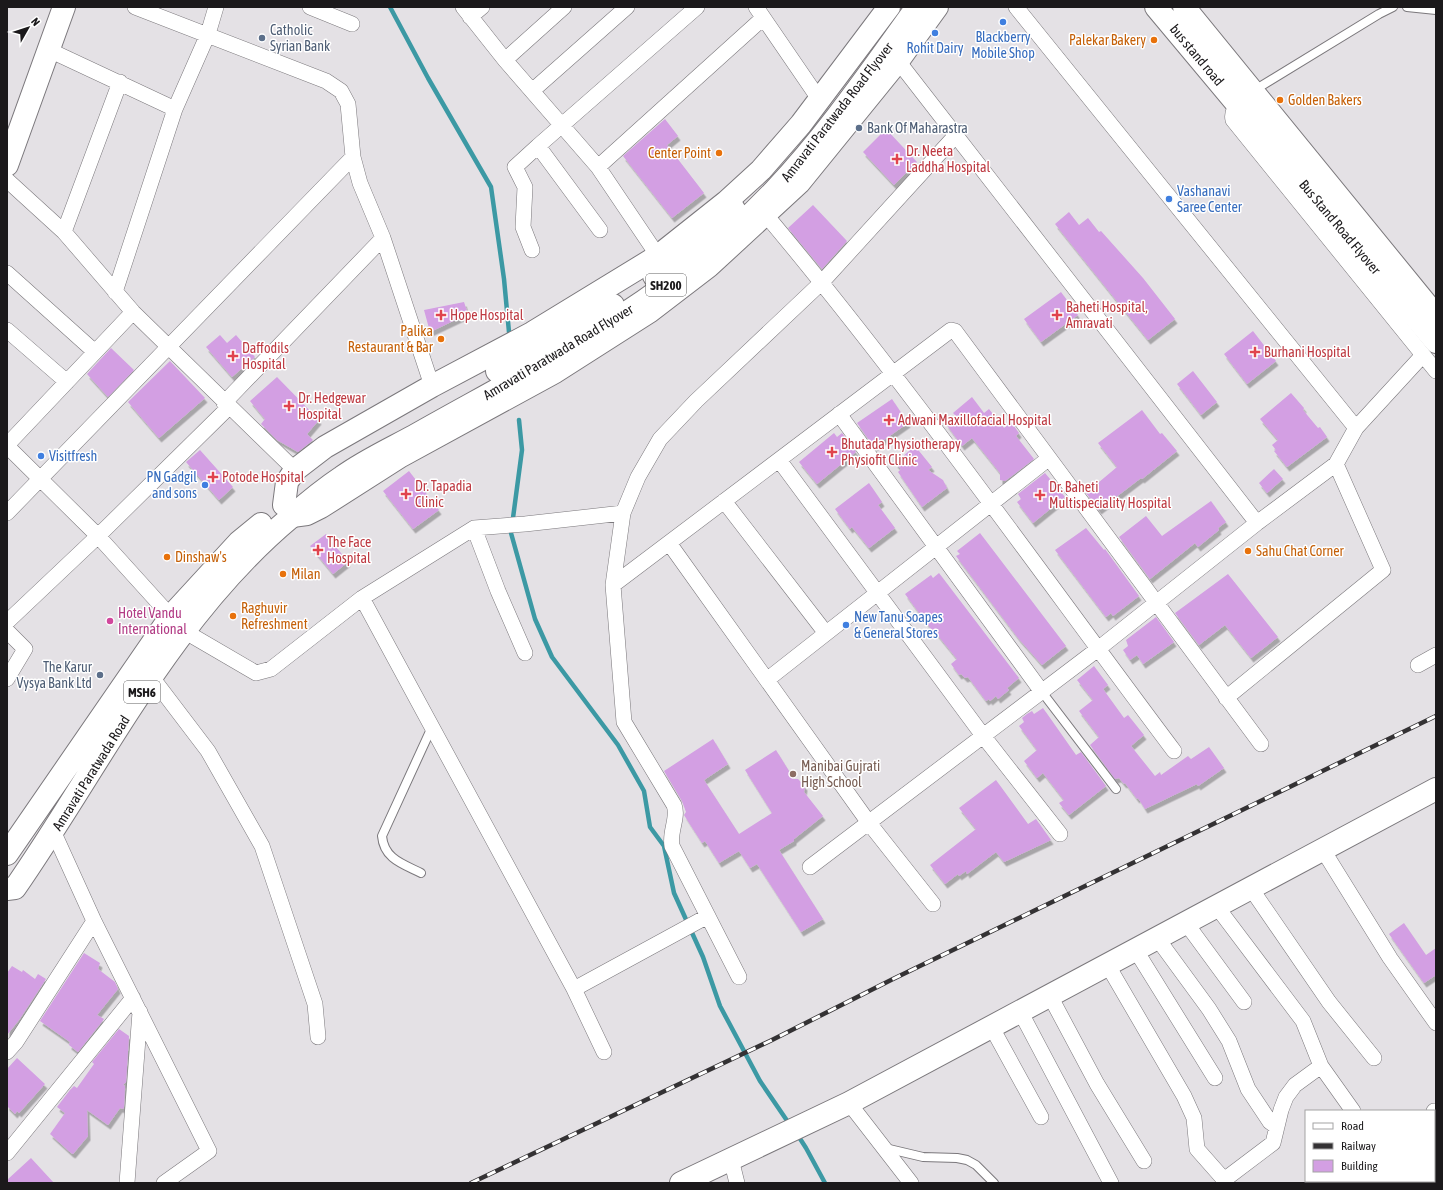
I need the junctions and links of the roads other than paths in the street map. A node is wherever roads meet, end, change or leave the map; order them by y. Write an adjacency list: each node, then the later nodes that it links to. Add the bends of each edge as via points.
1 (64, 7): 23 (main road)
2 (135, 7): 22 (street)
3 (216, 7): 22 (street)
4 (310, 7): 21 (street)
5 (482, 7): 19 (street)
6 (564, 7): 24 (street)
7 (627, 7): 27 (street)
8 (696, 7): 31 (street)
9 (889, 7): 28 (main road)
10 (901, 7): 65 (main road, Amravati Paratwada Road Flyover / MSH6, via 846,83 770,178 667,267 624,299)
11 (917, 7): 65 (main road, Amravati Paratwada Road Flyover / SH200, via 848,102 804,157 775,190 695,264 588,338)
12 (937, 7): 25 (main road)
13 (1016, 7): 59 (street)
14 (1156, 7): 29 (main road, bus stand road)
15 (1184, 7): 29 (main road, bus stand road)
16 (1393, 7): 29 (lane, via 1378,14)
17 (1407, 7): 18 (lane)
18 (1436, 10)
19 (466, 12): 24 (street)
20 (760, 12): 28 (street); 36 (street)
21 (352, 24)
22 (208, 34): 30 (street); 34 (street, via 326,81 341,91 348,104)
23 (49, 50): 26 (street); 35 (main road)
24 (505, 60): 27 (street)
25 (898, 61): 32 (street); 38 (main road, via 799,182)
26 (120, 82): 30 (street); 40 (street)
27 (532, 91): 31 (street)
28 (819, 100): 43 (main road, via 761,170 726,202)
29 (1248, 101): 48 (main road, Bus Stand Road Flyover); 51 (main road, Bus Stand Road Flyover)
30 (175, 109): 46 (street)
31 (562, 124): 33 (street); 36 (street)
32 (957, 134): 45 (street); 72 (street)
33 (538, 146): 39 (street); 42 (street, via 515,167 525,187 523,227)
34 (353, 157): 41 (street, via 360,183); 50 (street)
35 (7, 165)
36 (598, 167): 43 (street)
37 (7, 180): 40 (street)
38 (766, 215): 45 (street); 69 (main road, via 709,266 649,312 555,372 401,456 321,507 307,514)
39 (600, 230)
40 (64, 232): 46 (street)
41 (383, 238): 56 (street); 57 (street)
42 (532, 250)
43 (658, 256): 56 (main road, via 532,333)
44 (7, 273): 52 (street)
45 (822, 282): 54 (street); 71 (street, via 696,401 660,439 638,477)
46 (115, 292): 47 (street)
47 (133, 312): 50 (street); 52 (street)
48 (1436, 316)
49 (7, 330): 55 (street)
50 (169, 348): 57 (street); 66 (street)
51 (1430, 349): 53 (street); 59 (street)
52 (95, 352): 55 (street)
53 (1436, 371)
54 (893, 373): 58 (street); 61 (street, via 948,331 955,331); 68 (street)
55 (67, 382): 60 (street)
56 (432, 386): 64 (main road, via 325,447)
57 (226, 405): 64 (street); 74 (street)
58 (839, 414): 62 (street); 76 (street)
59 (1356, 428): 63 (street)
60 (7, 446): 66 (street)
61 (1048, 459): 68 (street); 80 (street)
62 (779, 460): 67 (street); 78 (street)
63 (1336, 464): 72 (street); 93 (street, via 1384,570)
64 (294, 470): 69 (main road, via 287,482)
65 (340, 470): 69 (main road, Amravati Paratwada Road Flyover / MSH6)
66 (39, 479): 70 (street); 74 (street)
67 (724, 501): 75 (street); 84 (street)
68 (991, 505): 76 (street); 85 (street)
69 (288, 510): 82 (main road, Amravati Paratwada Road / MSH6, via 250,553)
70 (7, 513)
71 (623, 513): 73 (street); 77 (street)
72 (1257, 523): 80 (street)
73 (477, 527): 79 (street); 86 (street, via 498,591)
74 (98, 536): 81 (street); 82 (street)
75 (669, 543): 77 (street); 90 (street)
76 (936, 547): 78 (street); 92 (street)
77 (613, 585): 111 (street, via 624,722 674,805 675,813 670,836 672,846)
78 (878, 592): 84 (street); 95 (street)
79 (362, 598): 82 (street, via 271,670 256,673); 94 (street)
80 (1156, 603): 85 (street); 93 (street)
81 (7, 622)
82 (178, 624): 89 (main road, Amravati Paratwada Road / MSH6); 104 (main road, Amravati Paratwada Road / MSH6)
83 (7, 631): 91 (street, via 25,649)
84 (825, 632): 90 (street)
85 (1098, 649): 92 (street); 97 (street)
86 (525, 653)
87 (1436, 655): 88 (street)
88 (1418, 665)
89 (151, 676): 101 (main road, Amravati Paratwada Road / MSH6); 126 (street, via 208,751 262,846 315,1004)
90 (768, 679): 100 (street)
91 (7, 680)
92 (1042, 692): 95 (street); 98 (lane)
93 (1226, 698): 96 (street)
94 (432, 727): 106 (lane, via 382,836 383,847 390,857); 118 (street)
95 (984, 737): 100 (street); 102 (street)
96 (1260, 744)
97 (1174, 751)
98 (1116, 789)
99 (1436, 789): 103 (main road)
100 (869, 823): 105 (street); 109 (street)
101 (54, 833): 108 (main road, Amravati Paratwada Road / MSH6); 112 (street)
102 (1060, 834)
103 (1323, 850): 107 (main road); 124 (street, via 1390,958)
104 (7, 854)
105 (810, 867)
106 (421, 873)
107 (1250, 887): 110 (main road); 129 (street, via 1329,1002)
108 (10, 893)
109 (933, 904)
110 (1217, 907): 113 (main road); 130 (street, via 1303,1022)
111 (705, 918): 117 (street); 118 (street)
112 (94, 920): 120 (street); 127 (street, via 16,1042)
113 (1186, 923): 114 (main road); 121 (street)
114 (1157, 938): 115 (main road); 135 (street, via 1230,1041 1248,1089)
115 (1135, 949): 116 (main road); 131 (street)
116 (1107, 964): 119 (main road); 141 (street, via 1184,1096 1194,1118 1197,1149)
117 (739, 977)
118 (574, 989): 128 (street)
119 (1050, 994): 122 (main road); 139 (street, via 1097,1084)
120 (133, 998): 123 (street); 137 (street)
121 (1244, 1002)
122 (1020, 1011): 125 (main road); 148 (street)
123 (140, 1012): 142 (street); 143 (street, via 209,1151)
124 (1436, 1023)
125 (991, 1026): 132 (main road); 134 (street)
126 (318, 1037)
127 (7, 1052)
128 (604, 1052)
129 (1374, 1058)
130 (1321, 1066): 133 (street); 135 (street, via 1295,1085 1286,1097)
131 (1215, 1078)
132 (848, 1103): 136 (street); 138 (main road)
133 (1352, 1110)
134 (1041, 1117)
135 (1276, 1133): 141 (street)
136 (883, 1147): 146 (street); 147 (lane, via 923,1157 967,1160 976,1165)
137 (7, 1153)
138 (731, 1158): 140 (main road); 145 (street)
139 (1144, 1161)
140 (708, 1178): 144 (main road)
141 (1225, 1181)
142 (127, 1183)
143 (164, 1183)
144 (681, 1183)
145 (737, 1183)
146 (911, 1183)
147 (994, 1183)
148 (1111, 1183)

